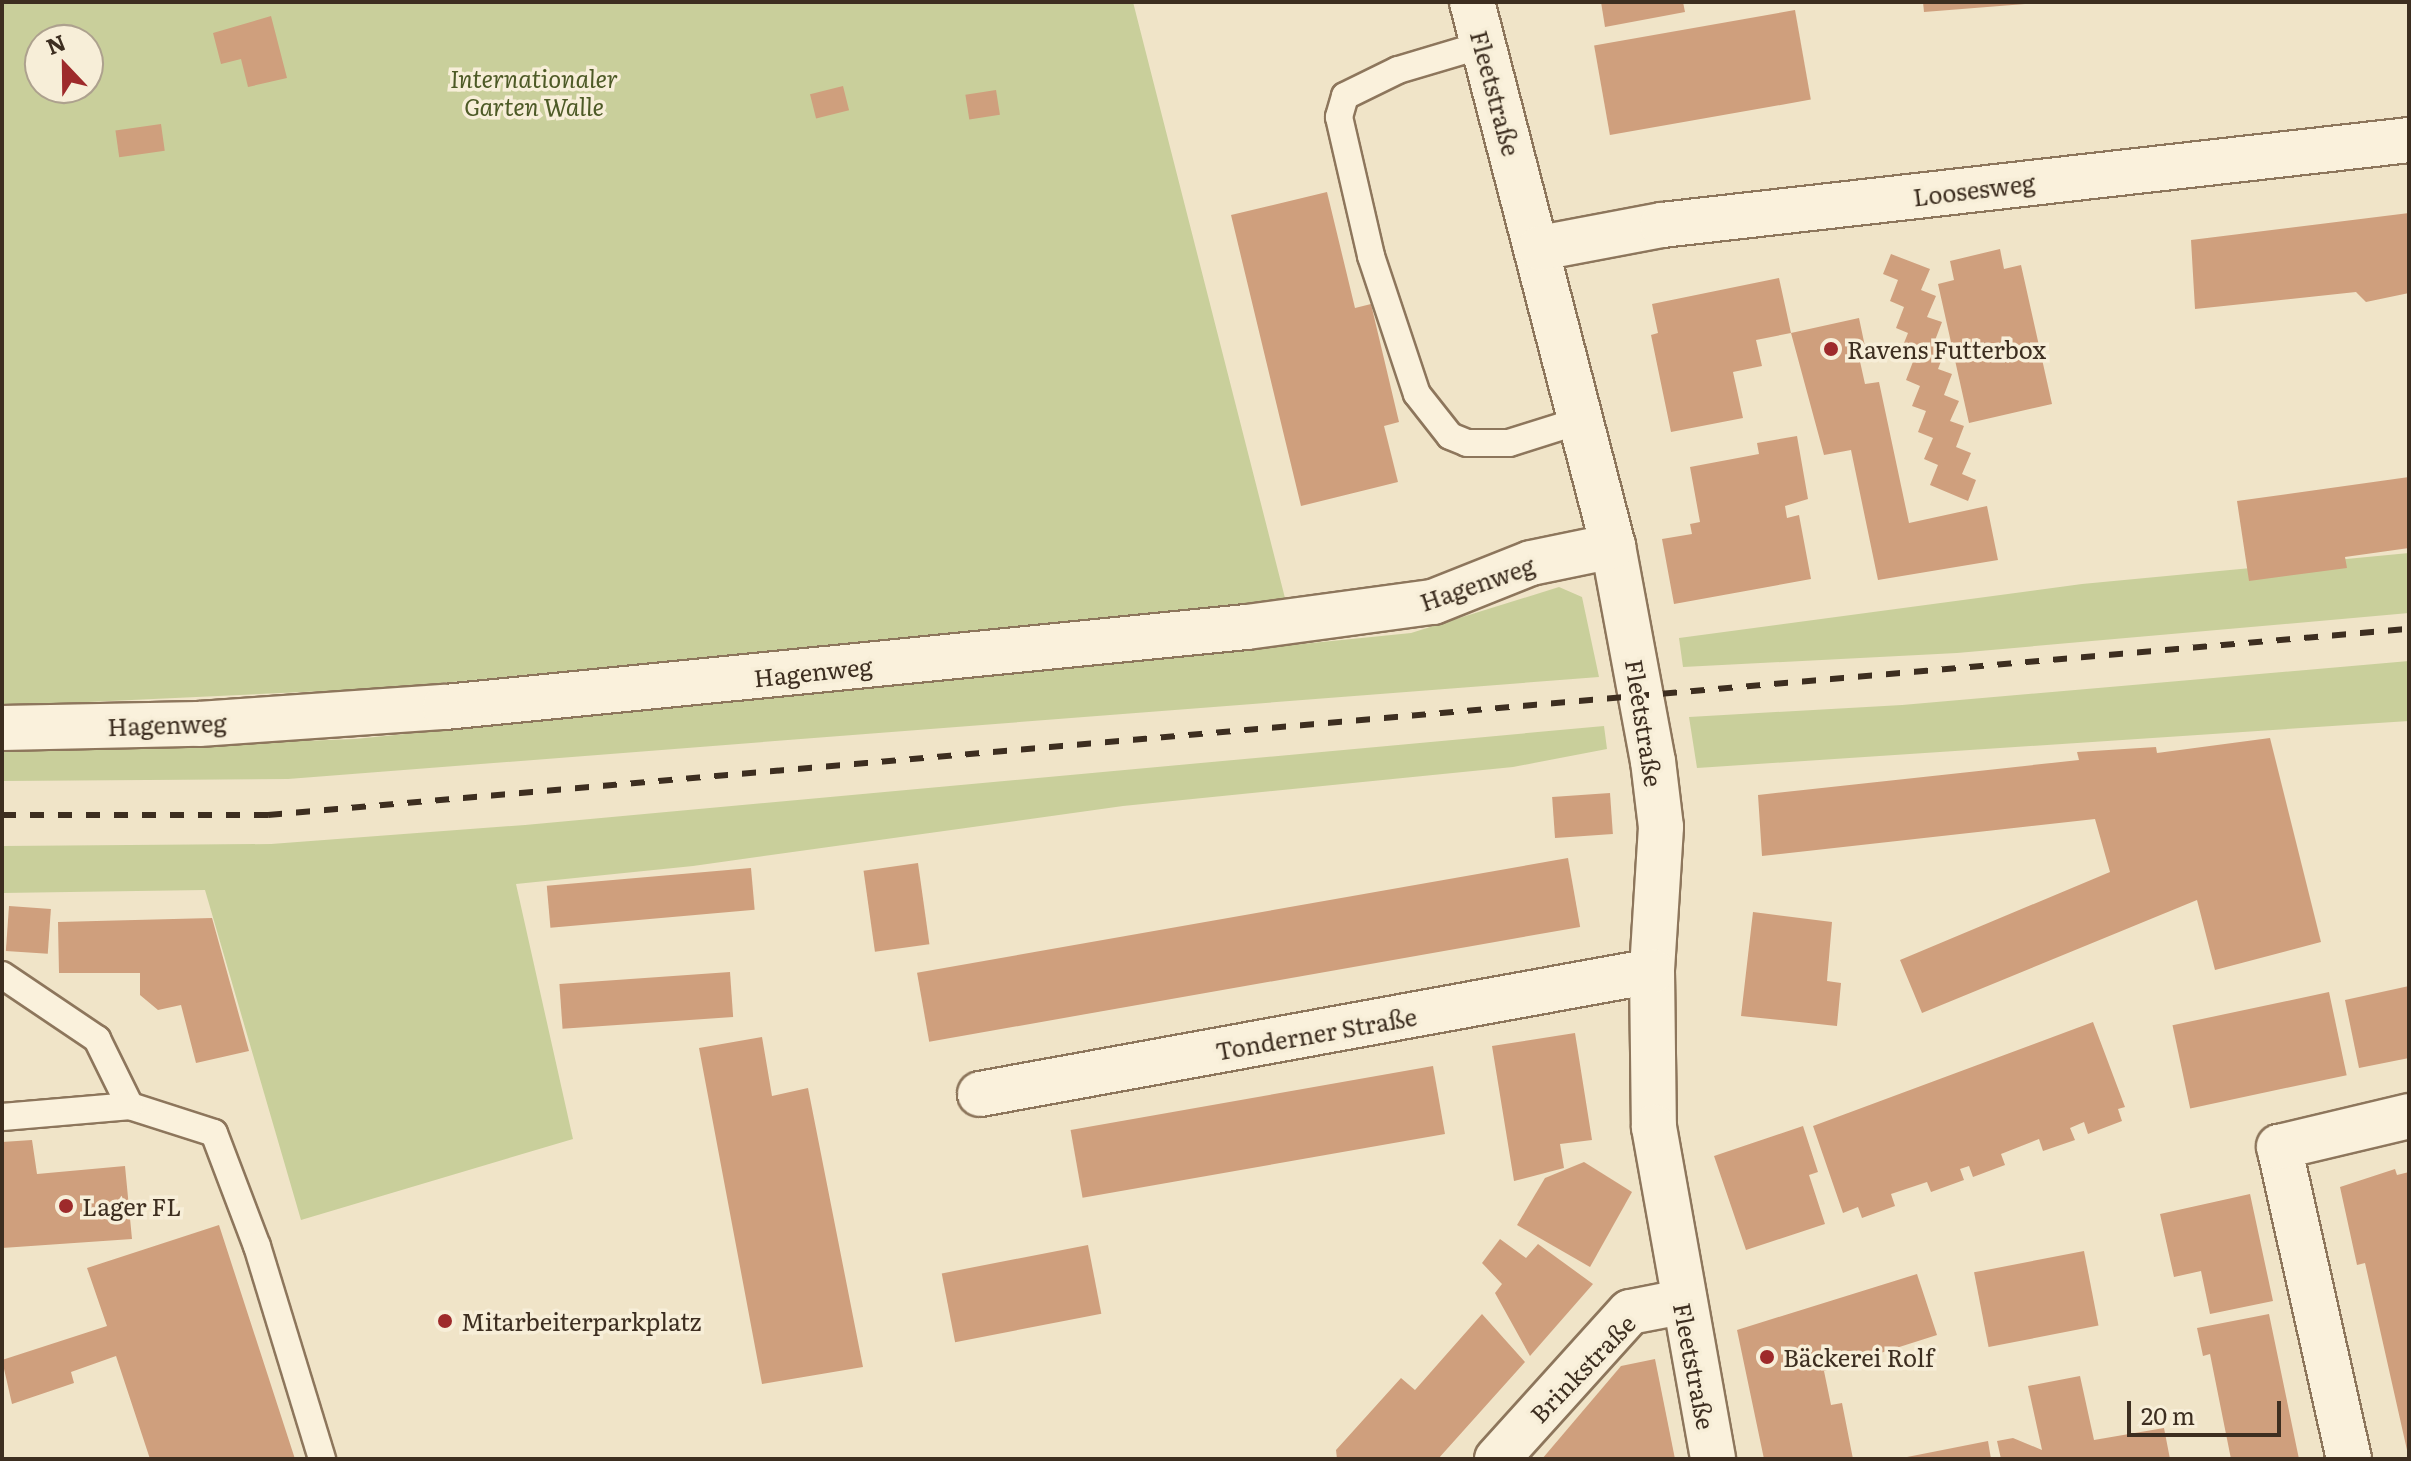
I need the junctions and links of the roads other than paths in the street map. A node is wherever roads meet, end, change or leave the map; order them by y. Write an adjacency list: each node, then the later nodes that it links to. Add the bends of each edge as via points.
1 (1472, 2): 2 (street, Fleetstraße)
2 (1482, 45): 4 (street, Fleetstraße); 5 (lane, via 1398,70 1345,96 1339,117 1371,256 1417,394 1450,436 1467,443 1509,443)
3 (2409, 140): 4 (street, Loosesweg, via 1678,223)
4 (1540, 248): 5 (street, Fleetstraße)
5 (1582, 420): 6 (street, Fleetstraße)
6 (1613, 546): 7 (street, Hagenweg, via 1531,563 1433,602 1247,627 445,707 199,724); 8 (street, Fleetstraße, via 1661,827)
7 (2, 728)
8 (1652, 971): 10 (street, Tonderner Straße); 14 (street, Fleetstraße, via 1654,1127)
9 (2, 975): 11 (lane, via 97,1039)
10 (980, 1094)
11 (130, 1106): 13 (lane); 15 (lane, via 214,1133 257,1246)
12 (2409, 1116): 18 (street, via 2279,1147)
13 (2, 1117)
14 (1682, 1302): 16 (street, Brinkstraße, via 1630,1312); 17 (street, Fleetstraße)
15 (322, 1459)
16 (1497, 1459)
17 (1713, 1459)
18 (2349, 1459)

